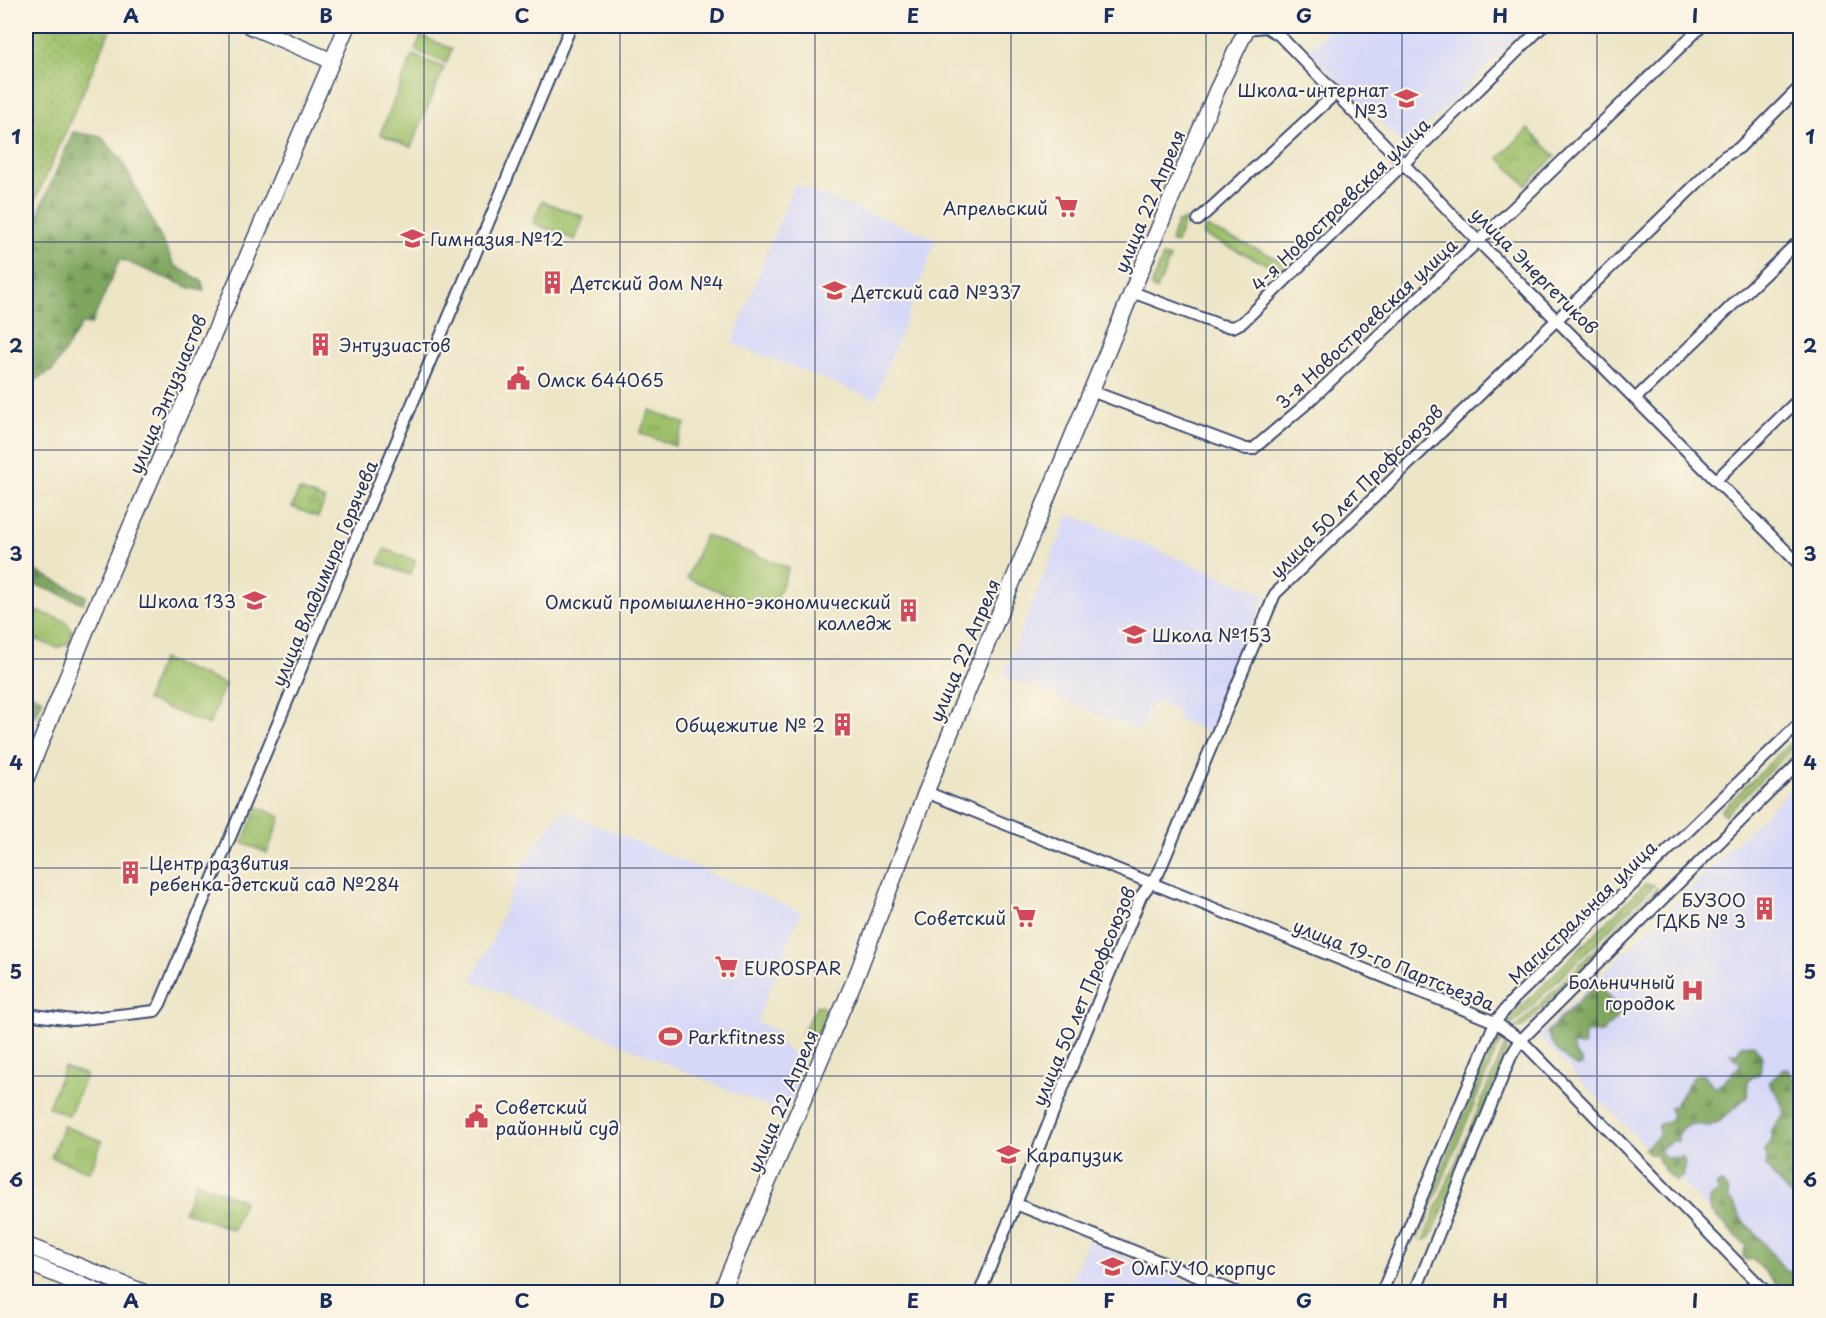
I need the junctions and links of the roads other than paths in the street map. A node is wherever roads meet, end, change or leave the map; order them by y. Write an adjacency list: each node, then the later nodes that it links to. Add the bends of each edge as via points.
1 (250, 26): 7 (main road)
2 (347, 26): 7 (main road, улица Энтузиастов)
3 (571, 26): 26 (street, улица Владимира Горячева, via 160,1004 155,1011 73,1020)
4 (1543, 26): 10 (street, 4-я Новостроевская улица)
5 (1702, 26): 12 (street, 3-я Новостроевская улица)
6 (1242, 27): 9 (street, улица Энергетиков, via 1266,27 1278,35); 14 (main road, улица 22 Апреля)
7 (332, 61): 23 (main road, улица Энтузиастов, via 89,623)
8 (1800, 87): 15 (street, улица 50 лет Профсоюзов)
9 (1335, 94): 10 (street, улица Энергетиков); 11 (street)
10 (1405, 164): 12 (street, улица Энергетиков); 14 (street, 4-я Новостроевская улица, via 1243,322 1233,327 1220,326)
11 (1198, 220)
12 (1477, 240): 15 (street, улица Энергетиков); 16 (street, 3-я Новостроевская улица, via 1305,405 1253,449)
13 (1800, 240): 17 (street)
14 (1132, 292): 16 (main road, улица 22 Апреля)
15 (1555, 319): 17 (street, улица Энергетиков); 25 (street, улица 50 лет Профсоюзов, via 1275,594 1160,872)
16 (1091, 392): 24 (main road, улица 22 Апреля)
17 (1635, 399): 19 (street, улица Энергетиков)
18 (1800, 399): 19 (street)
19 (1716, 480): 20 (street, улица Энергетиков)
20 (1800, 565)
21 (1800, 723): 27 (street, Магистральная улица, via 1514,999)
22 (1800, 762): 28 (street)
23 (26, 779)
24 (926, 792): 25 (street, улица 19-го Партсъезда); 34 (main road, улица 22 Апреля, via 855,979)
25 (1148, 884): 27 (street, улица 19-го Партсъезда); 29 (street, улица 50 лет Профсоюзов)
26 (26, 1014)
27 (1495, 1022): 28 (street, улица 19-го Партсъезда); 37 (street, Магистральная улица)
28 (1521, 1040): 38 (street, via 1511,1056); 39 (street, улица 19-го Партсъезда)
29 (1016, 1204): 35 (street, улица 50 лет Профсоюзов); 36 (street)
30 (26, 1245): 33 (main road)
31 (26, 1262): 32 (main road)
32 (98, 1293)
33 (143, 1293)
34 (721, 1293)
35 (980, 1293)
36 (1236, 1293)
37 (1382, 1293)
38 (1415, 1293)
39 (1766, 1293)

